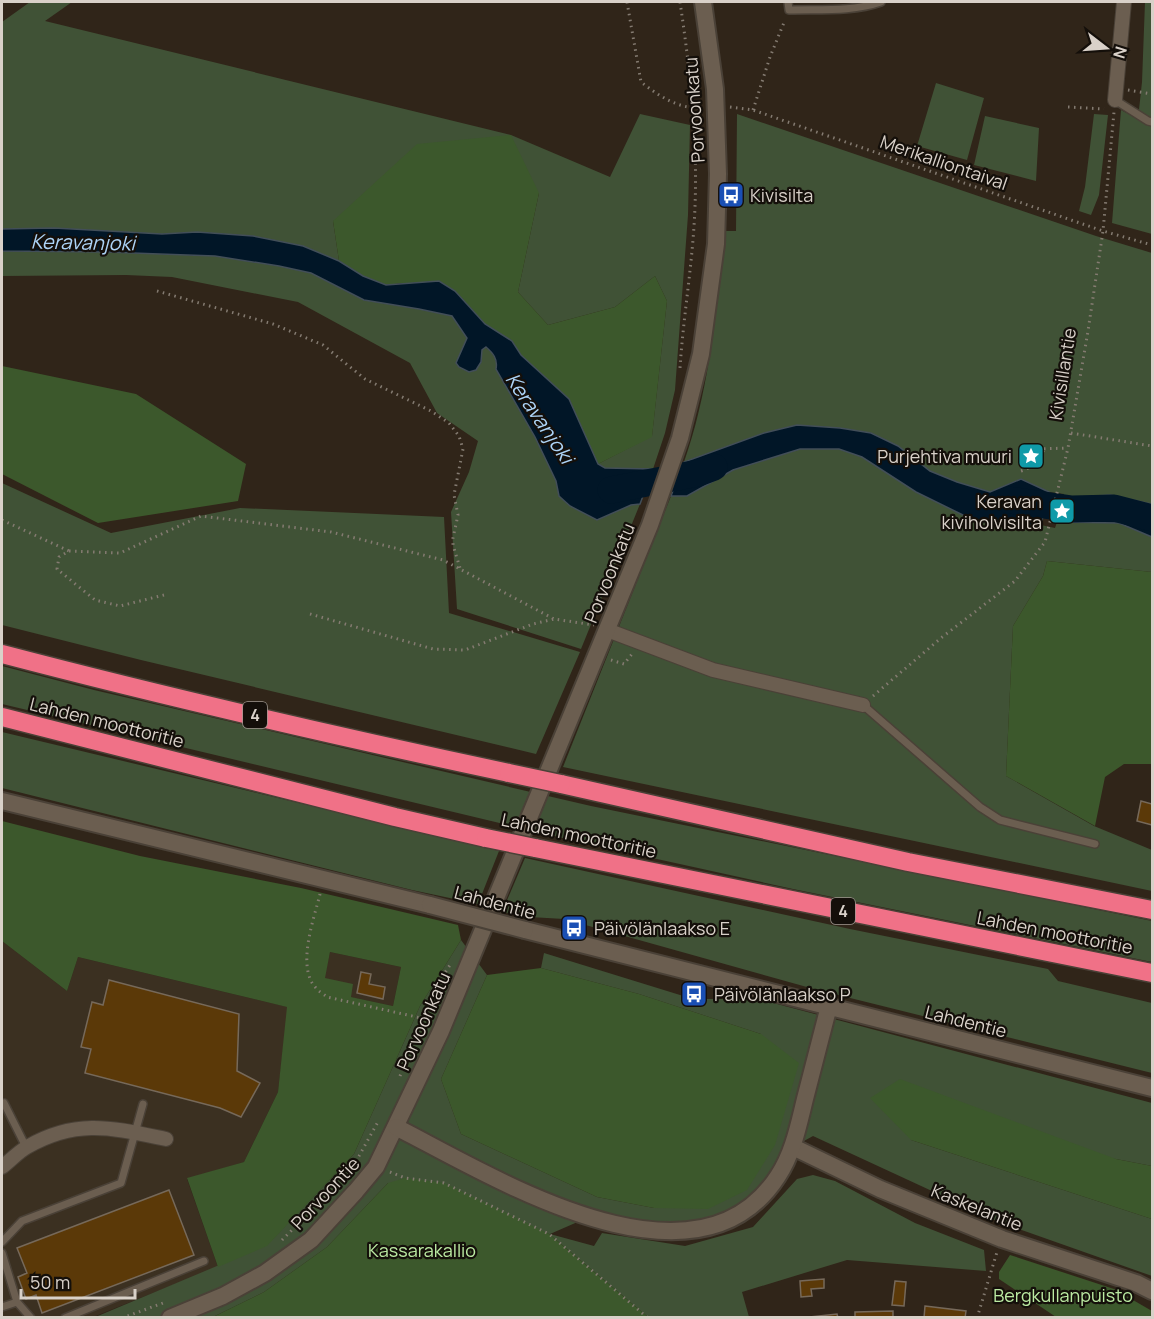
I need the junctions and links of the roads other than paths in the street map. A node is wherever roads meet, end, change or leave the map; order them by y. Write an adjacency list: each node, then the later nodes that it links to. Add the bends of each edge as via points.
1 (703, 2): 7 (street, Porvoonkatu, via 715,89 718,174 717,233 701,354 680,438)
2 (788, 2): 3 (lane, via 789,10 848,9)
3 (881, 2)
4 (1124, 2): 5 (street)
5 (1116, 100): 6 (lane)
6 (1152, 122)
7 (607, 630): 9 (street, via 713,670); 19 (street, Porvoonkatu, via 441,1031)
8 (2, 654): 13 (highway, 4, bridge, via 908,862)
9 (863, 705): 12 (lane, via 1000,820)
10 (2, 717): 14 (highway, Lahden moottoritie / 4, bridge, via 395,817)
11 (2, 801): 15 (street, Lahdentie, bridge)
12 (1095, 844)
13 (1152, 910)
14 (1152, 973)
15 (829, 1006): 16 (street, Lahdentie); 22 (street)
16 (1152, 1088)
17 (4, 1103): 23 (lane)
18 (143, 1104): 20 (lane)
19 (396, 1127): 22 (street, via 538,1199 637,1228 675,1231 706,1228 736,1218 762,1199); 33 (street, Porvoontie, via 376,1167 311,1240 265,1273 223,1296)
20 (135, 1133): 21 (street); 23 (street, via 86,1127 62,1131); 25 (lane, via 121,1183 22,1221)
21 (166, 1139)
22 (793, 1146): 28 (street, Kaskelantie, via 880,1189 1002,1239)
23 (26, 1147): 24 (street)
24 (2, 1167)
25 (2, 1242)
26 (2, 1253): 29 (lane)
27 (204, 1261): 32 (lane)
28 (1152, 1291)
29 (17, 1302): 30 (lane); 31 (lane)
30 (2, 1307)
31 (32, 1317)
32 (65, 1317)
33 (170, 1317)

